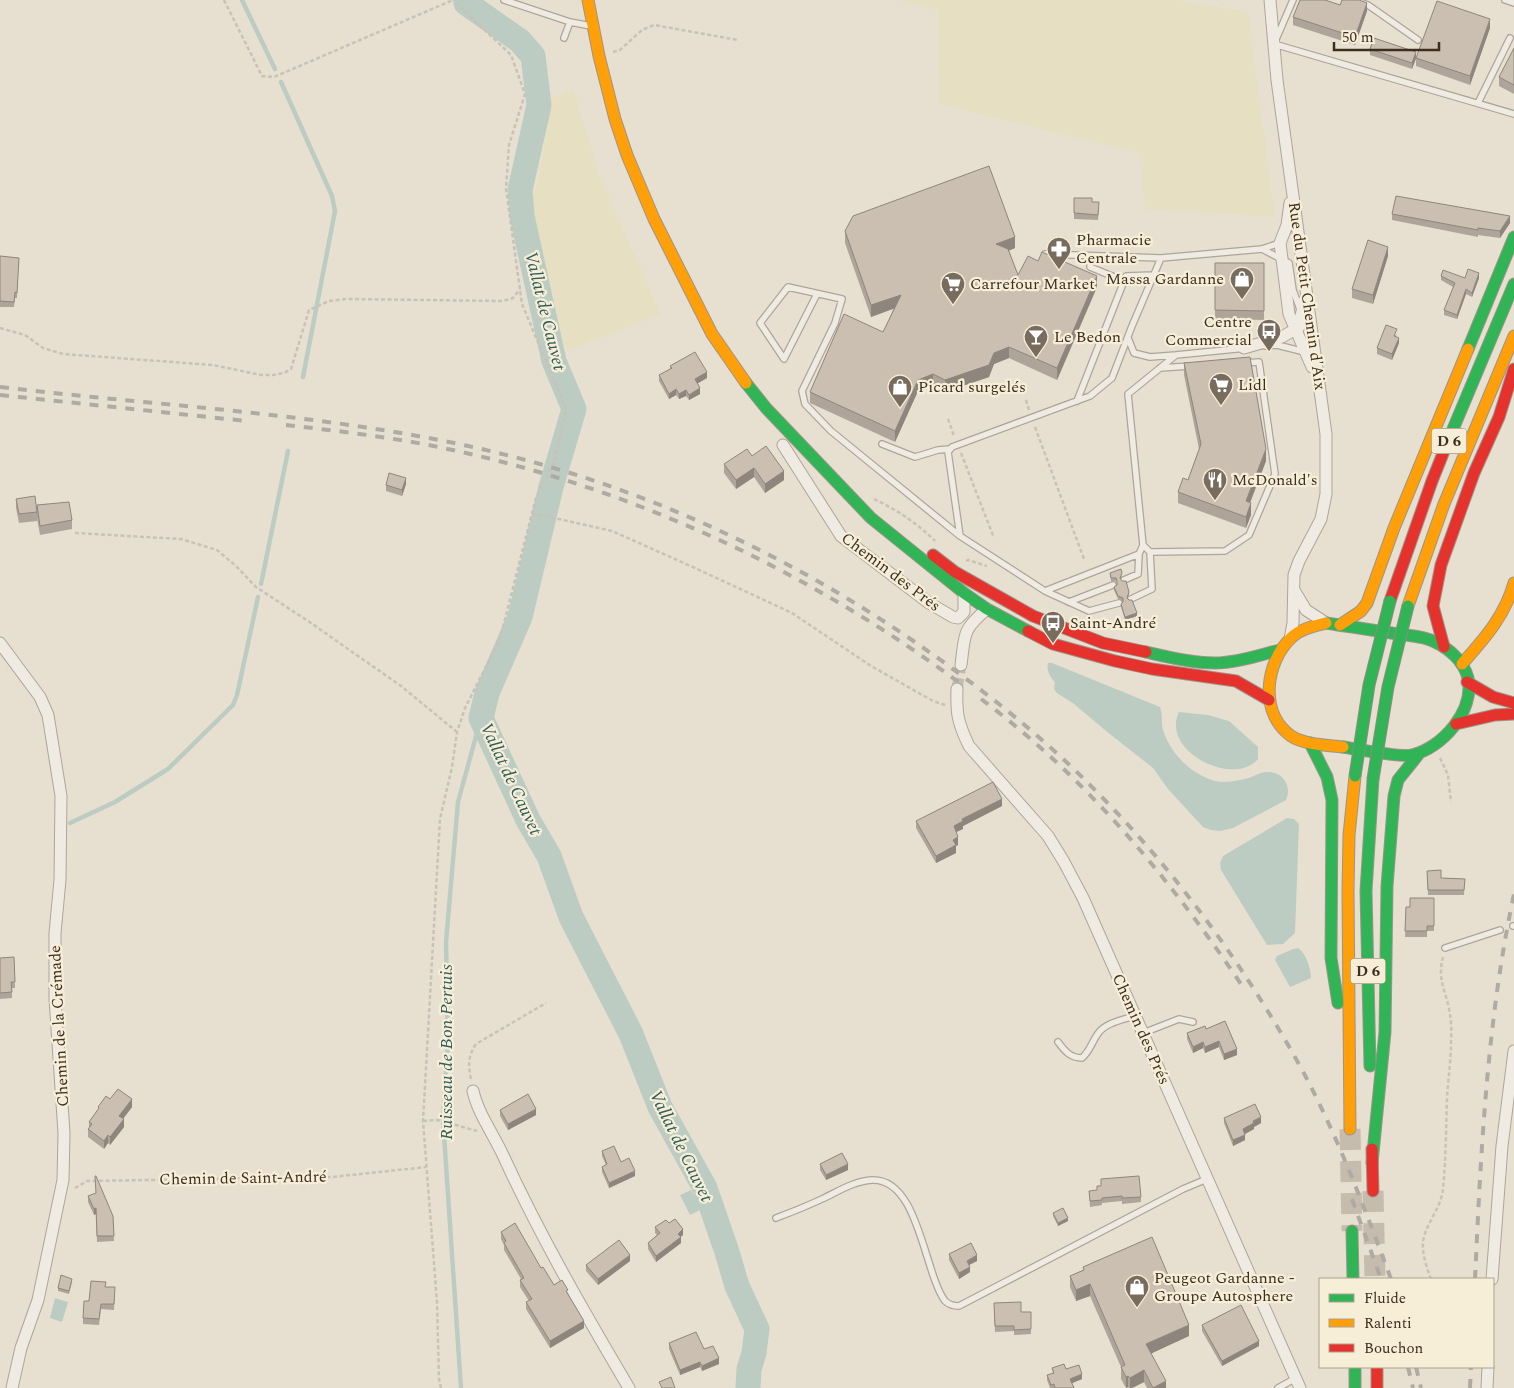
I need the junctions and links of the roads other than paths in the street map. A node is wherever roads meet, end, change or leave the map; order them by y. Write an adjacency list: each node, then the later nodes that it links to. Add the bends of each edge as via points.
1 (504, 0): 8 (lane)
2 (588, 0): 9 (main road)
3 (1270, 0): 13 (street, Rue du Petit Chemin d'Aix)
4 (1293, 0): 13 (lane)
5 (1353, 0): 12 (lane, via 1368,4)
6 (1505, 0): 7 (lane)
7 (1514, 3)
8 (570, 22): 9 (lane); 10 (lane)
9 (593, 27): 46 (main road, via 626,156 712,334 766,408)
10 (564, 38)
11 (1510, 38): 14 (lane)
12 (1418, 40)
13 (1274, 44): 14 (lane); 16 (street, Rue du Petit Chemin d'Aix)
14 (1478, 103): 15 (lane)
15 (1514, 114)
16 (1291, 183): 18 (street, via 1287,225); 27 (street, Rue du Petit Chemin d'Aix)
17 (1514, 237): 62 (main road, via 1394,528 1367,602 1361,611)
18 (1280, 243): 19 (lane); 23 (street)
19 (1262, 249): 22 (lane); 23 (lane)
20 (1046, 254): 21 (lane)
21 (1091, 256): 22 (lane); 25 (lane, via 1090,267)
22 (1162, 258): 24 (lane)
23 (1282, 260): 29 (lane, via 1289,263); 31 (street, via 1289,314)
24 (1154, 275): 25 (lane, via 1126,276); 32 (lane)
25 (1124, 281): 42 (lane)
26 (1514, 284): 84 (main road, D 6, bridge, via 1432,481 1390,601 1369,685 1349,835)
27 (1305, 285): 29 (street); 30 (street, Rue du Petit Chemin d'Aix)
28 (816, 294): 28 (lane, via 792,343 784,359 760,323 788,286); 47 (lane, via 842,299 835,323 802,391 805,404 831,431)
29 (1302, 314): 30 (lane); 31 (street)
30 (1311, 325): 41 (street, Rue du Petit Chemin d'Aix)
31 (1296, 329): 34 (street, via 1282,337); 35 (street)
32 (1128, 336): 36 (lane, via 1134,353 1150,357); 42 (lane, via 1112,378 1090,396)
33 (1514, 336): 87 (main road, D 6, bridge, via 1444,504 1408,606 1388,687 1374,779 1366,891)
34 (1244, 348): 35 (lane, via 1278,345); 36 (lane)
35 (1306, 352): 41 (street)
36 (1176, 354): 39 (lane)
37 (1240, 363): 49 (lane, via 1259,362 1275,474 1249,534 1225,551)
38 (1200, 365): 39 (lane)
39 (1160, 368): 48 (lane, via 1128,394)
40 (1514, 369): 65 (main road, via 1499,417 1474,473 1441,565 1433,606)
41 (1318, 382): 54 (street, Rue du Petit Chemin d'Aix, via 1326,434 1326,494 1321,519 1299,561)
42 (1077, 401): 45 (lane)
43 (882, 444): 45 (lane, via 915,457)
44 (783, 445): 56 (street, Chemin des Prés, via 841,536 953,618 964,612)
45 (950, 449): 47 (lane)
46 (807, 451): 56 (main road, via 871,518); 66 (main road, via 955,572 1033,616 1066,630 1103,643 1215,663)
47 (960, 536): 55 (lane)
48 (1143, 545): 49 (lane); 50 (lane)
49 (1150, 552): 57 (lane, via 1152,589)
50 (1139, 554): 51 (lane, via 1138,574); 55 (lane)
51 (1124, 580)
52 (1514, 583): 67 (main road, via 1498,620)
53 (1113, 585): 58 (lane)
54 (1292, 586): 61 (street, via 1306,610); 63 (street, Rue du Petit Chemin d'Aix)
55 (1046, 591): 58 (lane)
56 (964, 593): 60 (main road)
57 (1131, 599)
58 (1069, 602): 59 (lane, via 1088,611)
59 (1119, 603)
60 (987, 609): 68 (street, via 966,632); 71 (main road, via 1053,644 1115,662 1236,680)
61 (1326, 623): 62 (main road); 63 (main road, via 1299,631)
62 (1340, 625): 65 (main road, via 1425,638)
63 (1290, 639): 66 (main road)
64 (0, 643): 98 (street, Chemin de la Crémade, via 40,697 48,715 61,796 55,989 64,1134 63,1180 38,1300 21,1348)
65 (1444, 647): 67 (main road)
66 (1280, 650): 71 (main road, via 1271,672)
67 (1462, 664): 69 (main road)
68 (960, 665)
69 (1467, 682): 72 (main road, via 1492,697); 74 (main road, via 1465,704)
70 (957, 689): 79 (street, Chemin des Prés, via 960,729 969,746 1020,803 1064,862)
71 (1269, 700): 75 (main road, via 1277,722 1284,730)
72 (1514, 703)
73 (1514, 714): 74 (main road)
74 (1456, 724): 76 (main road, via 1448,734)
75 (1310, 743): 76 (main road); 84 (main road, via 1323,765 1332,800 1331,958)
76 (1418, 755): 87 (main road, via 1398,780 1394,796 1386,886 1385,1032)
77 (1500, 930): 78 (lane)
78 (1445, 948)
79 (1135, 1016): 81 (street, Chemin des Prés); 82 (lane, via 1102,1029 1082,1058 1074,1058)
80 (1193, 1022): 81 (lane, via 1179,1019)
81 (1143, 1033): 88 (street, Chemin des Prés)
82 (1058, 1042)
83 (1514, 1051): 93 (street, via 1502,1146)
84 (1349, 1075): 86 (main road, D 6)
85 (473, 1091): 99 (street, via 527,1205)
86 (1350, 1130)
87 (1372, 1164): 89 (main road, D 6)
88 (1207, 1179): 90 (lane, via 959,1306 946,1302 910,1210 902,1196 889,1185 873,1180 857,1183); 97 (street, Chemin des Prés)
89 (1373, 1191)
90 (776, 1218)
91 (1352, 1230): 92 (main road)
92 (1353, 1278)
93 (1492, 1278)
94 (1354, 1368): 101 (main road)
95 (1376, 1368): 102 (main road)
96 (1488, 1368): 103 (street)
97 (1298, 1383): 100 (lane)
98 (12, 1388)
99 (629, 1388)
100 (1278, 1388)
101 (1355, 1388)
102 (1377, 1388)
103 (1487, 1388)

